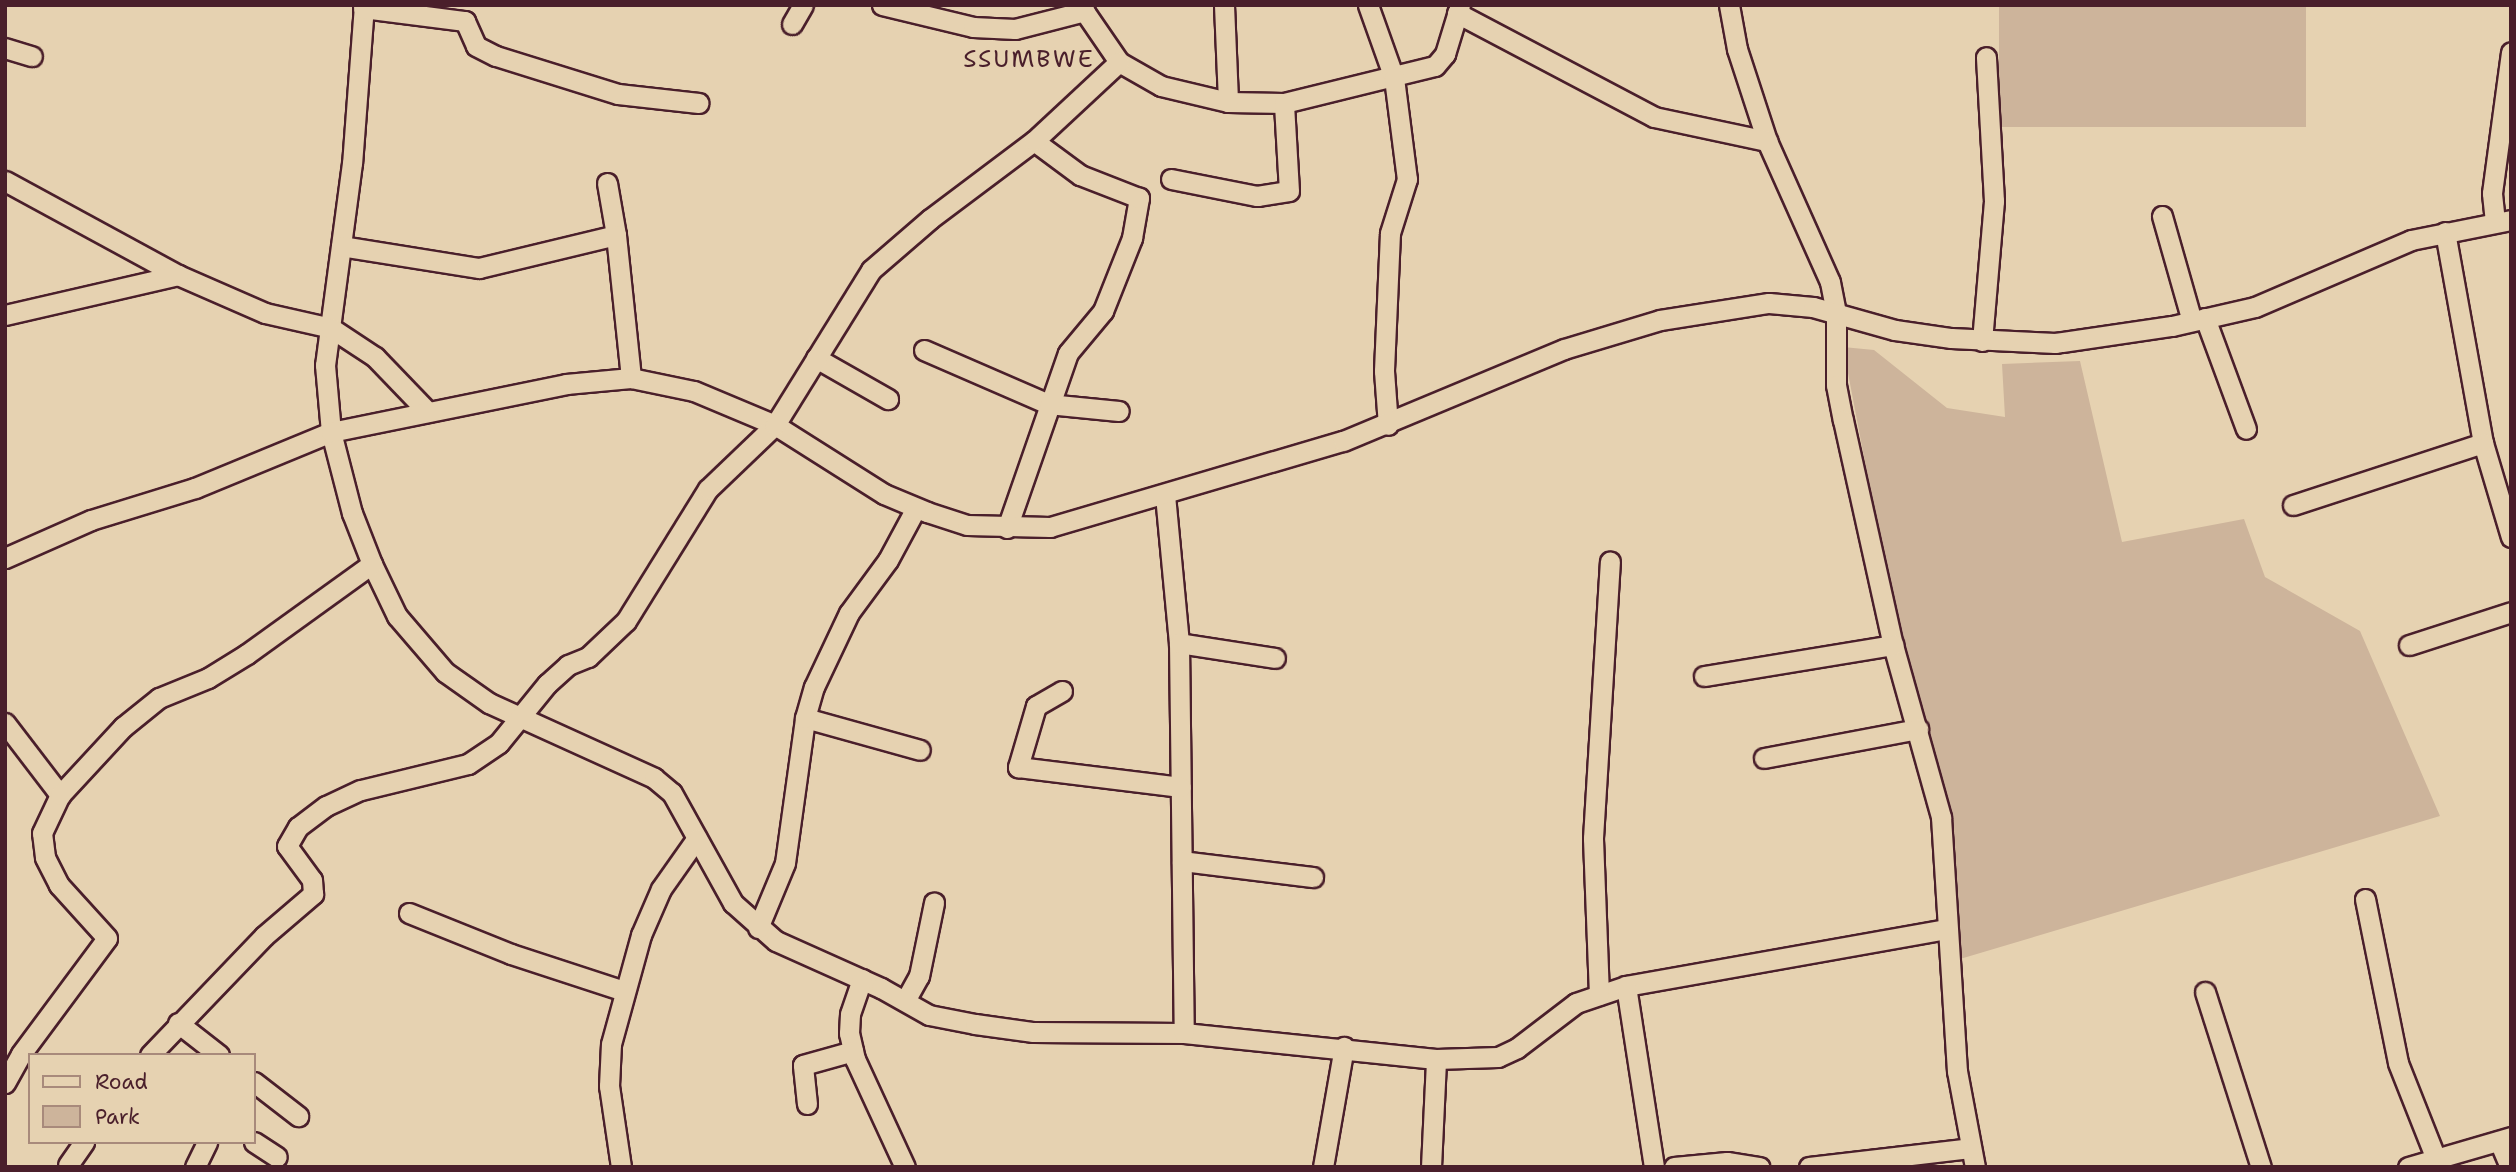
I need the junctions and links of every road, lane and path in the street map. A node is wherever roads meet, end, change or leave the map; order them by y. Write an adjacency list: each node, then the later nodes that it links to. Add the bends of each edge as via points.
1 (803, 5): 9 (street)
2 (881, 5): 7 (street, via 973,27 1015,29)
3 (1224, 5): 17 (street)
4 (1368, 5): 15 (street)
5 (1729, 5): 20 (street, via 1737,49)
6 (363, 7): 16 (street, via 465,21 476,46 496,56 618,94); 28 (street)
7 (1082, 8): 14 (street)
8 (1459, 9): 15 (street, via 1445,54 1434,65); 20 (street, via 1654,117)
9 (792, 24)
10 (5, 48): 12 (street)
11 (2511, 52): 25 (street, via 2492,193)
12 (32, 56)
13 (1986, 57): 34 (street, via 1994,201)
14 (1119, 62): 17 (street, via 1161,86); 19 (street)
15 (1394, 78): 18 (street); 43 (street, via 1407,178 1390,233 1384,371)
16 (698, 103)
17 (1228, 103): 18 (street)
18 (1284, 103): 21 (street, via 1289,191 1257,196)
19 (1034, 141): 36 (street, via 871,270); 39 (street, via 1080,175 1139,198 1132,238 1103,311 1068,353)
20 (1767, 141): 30 (street, via 1820,253)
21 (1171, 179)
22 (5, 181): 29 (street)
23 (607, 183): 27 (street)
24 (2162, 216): 32 (street)
25 (2503, 221): 26 (street)
26 (2445, 232): 32 (street, via 2365,257 2288,295); 46 (street)
27 (617, 235): 28 (street, via 479,268); 37 (street)
28 (341, 246): 33 (street)
29 (178, 275): 31 (street); 33 (street, via 265,313)
30 (1836, 313): 34 (street, via 1895,330); 43 (street, via 1769,303 1622,329); 57 (street, via 1836,385)
31 (5, 315)
32 (2199, 320): 34 (street, via 2055,343); 44 (street)
33 (331, 328): 41 (street, via 375,356); 45 (street, via 325,365)
34 (1982, 341)
35 (924, 350): 39 (street)
36 (816, 358): 38 (street); 42 (street)
37 (631, 378): 41 (street, via 566,384); 42 (street, via 694,391)
38 (888, 399)
39 (1048, 404): 40 (street); 50 (street)
40 (1119, 411)
41 (428, 412): 45 (street)
42 (775, 425): 49 (street, via 838,468); 63 (street, via 708,489 626,621 588,657 568,665 547,684)
43 (1388, 425): 47 (street)
44 (2246, 429)
45 (331, 432): 52 (street, via 195,488 91,520); 54 (street, via 352,513)
46 (2483, 443): 48 (street); 51 (street)
47 (1165, 495): 50 (street, via 1050,527); 56 (street)
48 (2294, 505)
49 (916, 508): 50 (street, via 967,525); 62 (street, via 888,560 849,613 825,660)
50 (1007, 528)
51 (2511, 537)
52 (5, 558)
53 (1610, 562): 82 (street, via 1592,838)
54 (372, 564): 63 (street, via 397,615 427,654 489,703); 69 (street, via 247,654 208,678 159,698 122,727)
55 (2511, 612): 58 (street)
56 (1179, 643): 59 (street); 68 (street)
57 (1893, 645): 60 (street); 65 (street)
58 (2409, 645)
59 (1275, 658)
60 (1704, 676)
61 (1062, 691): 68 (street, via 1036,706 1018,767)
62 (804, 718): 66 (street); 76 (street, via 785,863)
63 (523, 719): 70 (street, via 654,778 672,793); 84 (street, via 468,764 361,790 326,806 298,827 287,846 312,880 313,894)
64 (6, 726): 69 (street)
65 (1918, 729): 67 (street); 77 (street, via 1941,817)
66 (920, 751)
67 (1764, 758)
68 (1181, 787): 71 (street)
69 (60, 794): 91 (street, via 42,833 45,857 59,885 107,938 21,1054)
70 (697, 838): 76 (street, via 733,903); 80 (street, via 661,889)
71 (1182, 861): 72 (street); 85 (street)
72 (1313, 877)
73 (2365, 899): 101 (street, via 2398,1063)
74 (934, 903): 83 (street, via 919,975)
75 (409, 913): 80 (street, via 511,954)
76 (758, 928): 78 (street, via 776,941)
77 (1946, 929): 79 (street); 100 (street, via 1957,1071)
78 (862, 979): 83 (street); 87 (street, via 850,1014)
79 (1626, 986): 82 (street); 109 (street)
80 (624, 991): 105 (street, via 611,1044 608,1086)
81 (2205, 992): 114 (street)
82 (1599, 995): 90 (street, via 1576,1003 1498,1057)
83 (905, 1001): 85 (street, via 929,1015 1033,1032)
84 (178, 1023): 88 (street); 89 (street)
85 (1184, 1033): 86 (street)
86 (1344, 1047): 90 (street); 107 (street)
87 (853, 1051): 93 (street, via 803,1065); 106 (street)
88 (152, 1053)
89 (216, 1053)
90 (1436, 1059): 108 (street)
91 (5, 1083)
92 (256, 1087): 94 (street)
93 (807, 1104)
94 (298, 1116)
95 (2505, 1139): 101 (street); 116 (street)
96 (256, 1143): 99 (street)
97 (83, 1144): 103 (street)
98 (206, 1144): 104 (street)
99 (277, 1157)
100 (1973, 1157): 102 (street)
101 (2436, 1158): 115 (street)
102 (1878, 1163): 113 (street)
103 (68, 1165)
104 (195, 1167)
105 (621, 1167)
106 (905, 1167)
107 (1323, 1167)
108 (1431, 1167)
109 (1654, 1167)
110 (1675, 1167): 111 (street, via 1727,1162)
111 (1752, 1167): 112 (street)
112 (1760, 1167)
113 (1809, 1167)
114 (2261, 1167)
115 (2408, 1167)
116 (2510, 1167)

